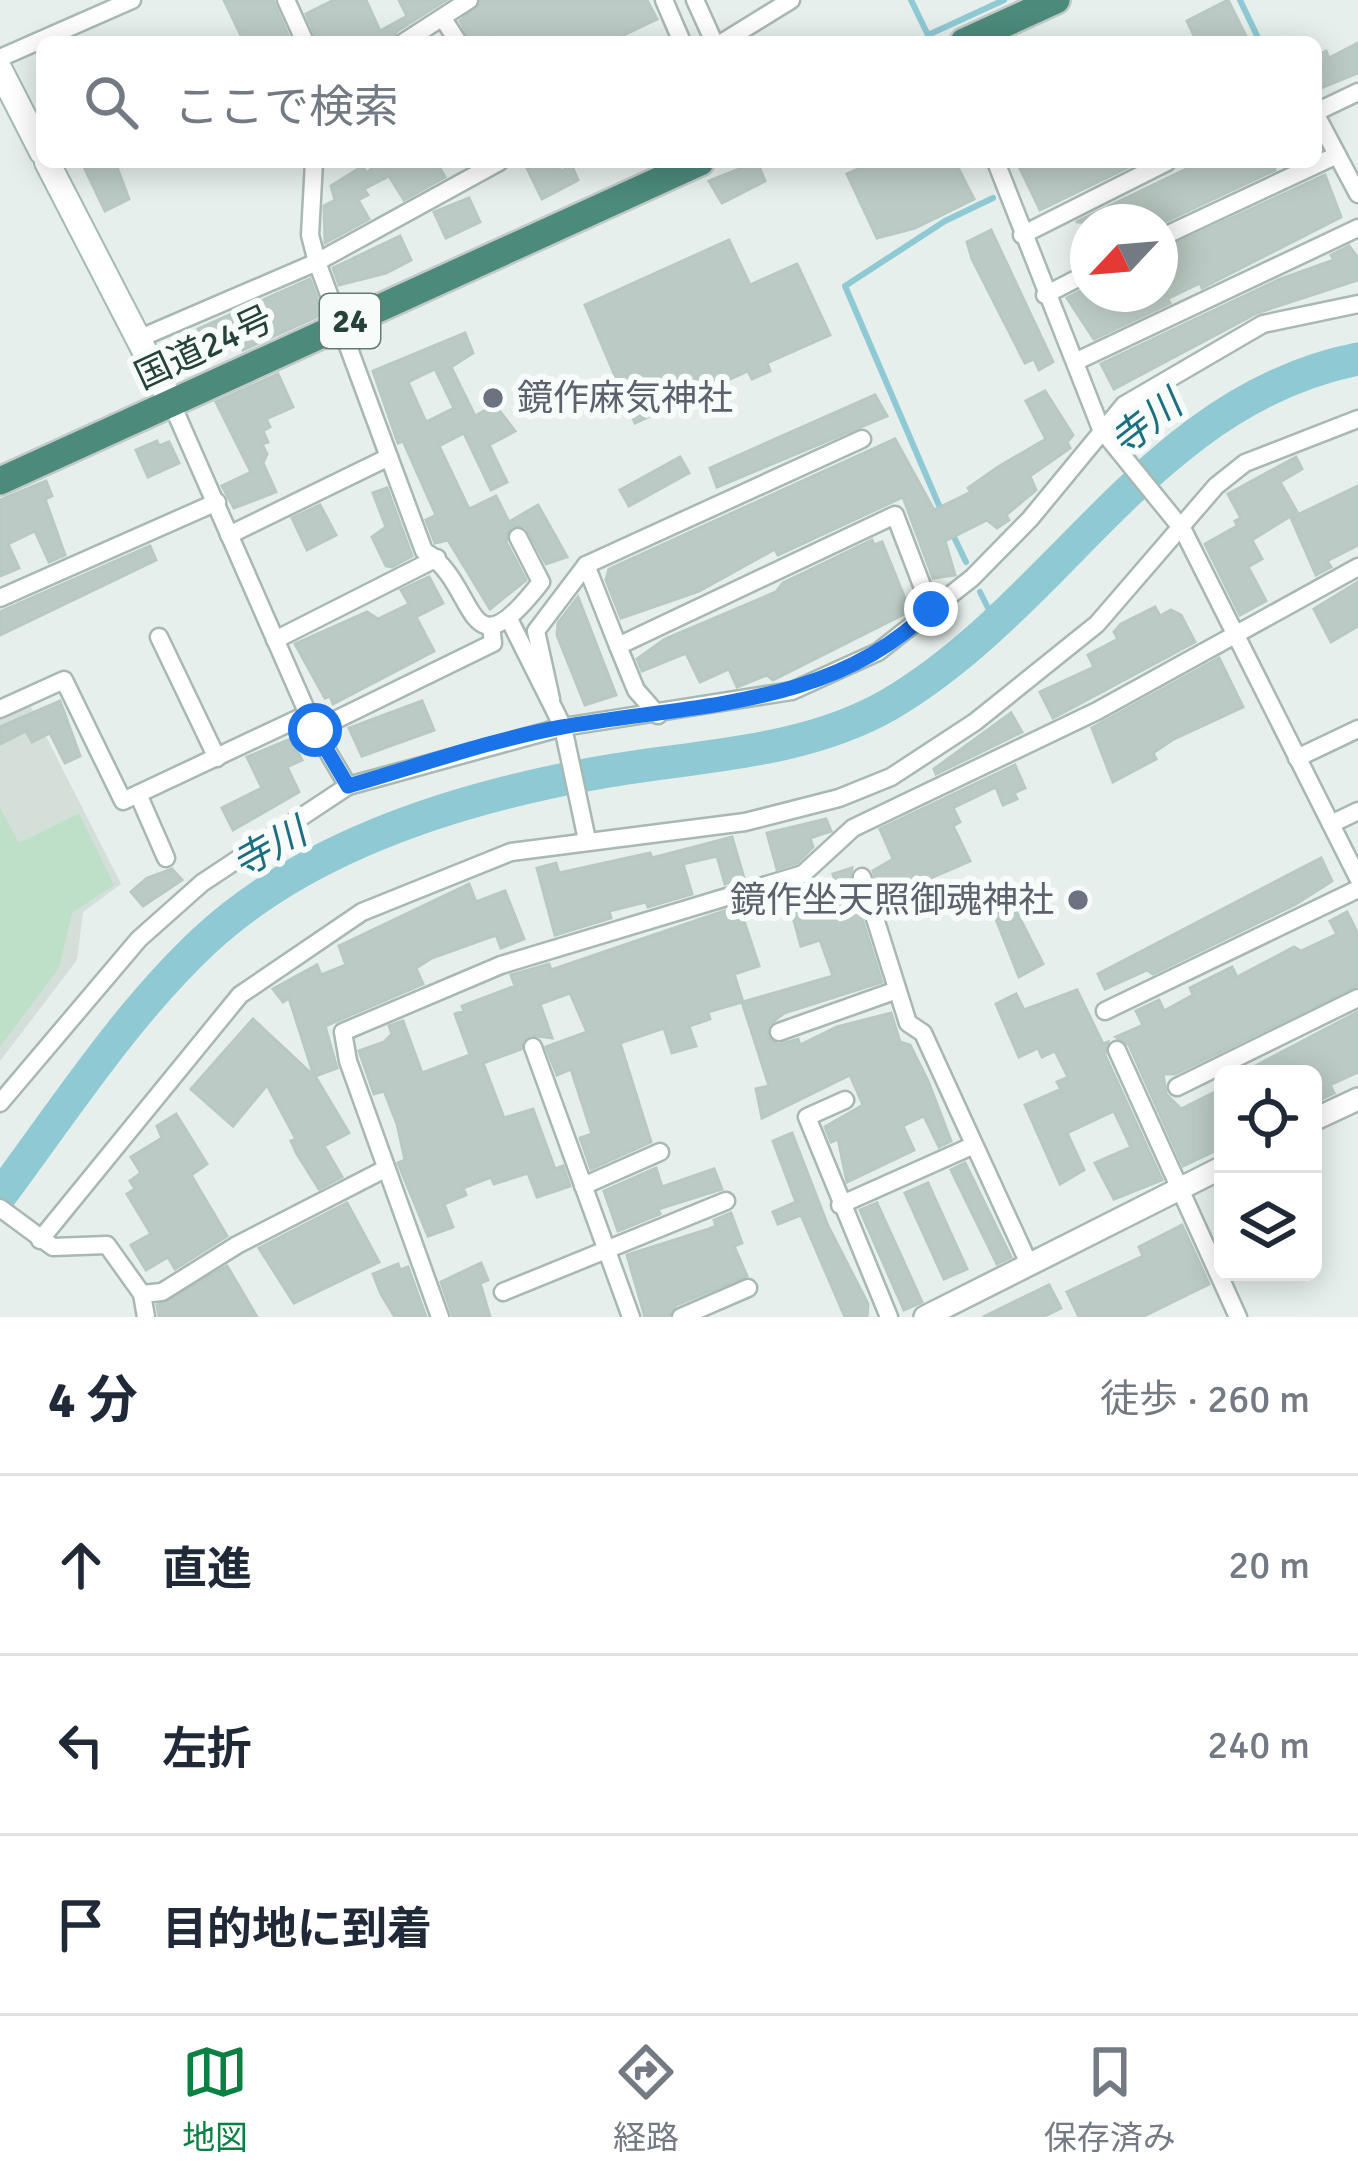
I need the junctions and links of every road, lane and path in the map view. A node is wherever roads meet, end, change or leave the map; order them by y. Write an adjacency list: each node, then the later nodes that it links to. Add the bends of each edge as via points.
1 (132, 0): 9 (street)
2 (286, 0): 10 (street)
3 (469, 0): 8 (street)
4 (664, 0): 13 (street)
5 (695, 0): 14 (street)
6 (791, 0): 15 (street)
7 (1056, 0): 16 (highway)
8 (445, 20): 11 (street); 12 (street)
9 (50, 36)
10 (302, 36)
11 (415, 36)
12 (454, 36)
13 (679, 36)
14 (711, 36)
15 (733, 36)
16 (977, 36)
17 (36, 42): 18 (street)
18 (0, 58)
19 (0, 70): 23 (main road)
20 (1358, 92): 21 (street)
21 (1322, 111)
22 (1322, 126): 24 (street)
23 (36, 140)
24 (1337, 155): 25 (street); 33 (street)
25 (1322, 162)
26 (50, 168): 42 (main road)
27 (314, 168): 37 (street, via 310,235)
28 (488, 168): 37 (street)
29 (687, 168): 41 (highway, 国道24号 / 24)
30 (998, 168): 36 (street)
31 (1155, 168): 36 (street)
32 (1309, 168): 35 (street)
33 (1358, 194)
34 (1358, 228): 43 (street)
35 (1178, 230)
36 (1022, 235): 39 (street)
37 (317, 262): 41 (street); 42 (street)
38 (1070, 282): 39 (street)
39 (1045, 295): 43 (street)
40 (1358, 304): 46 (street, via 1263,324 1150,387)
41 (339, 326): 44 (highway, 国道24号 / 24); 48 (street)
42 (138, 339): 44 (main road)
43 (1077, 361): 46 (street)
44 (171, 402): 49 (highway, 国道24号 / 24); 50 (street)
45 (1358, 419): 51 (street, via 1245,463)
46 (1103, 434): 51 (street); 58 (street, via 1030,520)
47 (862, 439): 55 (street)
48 (389, 457): 52 (street); 54 (street, via 424,550)
49 (0, 481)
50 (217, 502): 52 (street); 57 (street)
51 (1179, 526): 61 (street); 77 (street, via 1096,624 975,722 891,777 745,822)
52 (229, 535): 63 (street)
53 (518, 537): 59 (street, via 541,582)
54 (437, 558): 60 (street, via 476,620); 63 (street)
55 (586, 565): 64 (street); 65 (street, via 536,631)
56 (1358, 567): 61 (street)
57 (0, 598)
58 (931, 609): 64 (street, via 895,515); 67 (street, via 878,652 792,692)
59 (510, 621): 60 (street); 65 (street)
60 (491, 626): 68 (street, via 493,643)
61 (1234, 632): 72 (street); 95 (street, via 1097,711 853,828 803,874 501,965 358,1021 343,1032 345,1047)
62 (159, 637): 71 (street)
63 (275, 640): 68 (street)
64 (618, 646): 67 (street, via 636,690)
65 (551, 699): 70 (street)
66 (0, 709): 74 (street, via 64,680 123,801)
67 (658, 715): 70 (street)
68 (312, 722): 71 (street); 73 (street)
69 (1358, 729): 72 (street)
70 (564, 731): 73 (street); 77 (street)
71 (217, 758): 74 (street)
72 (1297, 758): 76 (street)
73 (348, 786): 91 (street, via 202,883 139,939)
74 (138, 794): 78 (street)
75 (1358, 812): 76 (street)
76 (1331, 824): 80 (street)
77 (587, 838): 102 (street, via 511,852 421,886 362,912 272,970 240,995)
78 (166, 858)
79 (862, 877): 82 (street)
80 (1358, 878)
81 (1358, 889): 84 (street)
82 (897, 990): 85 (street); 93 (street)
83 (1358, 998): 88 (street)
84 (1105, 1011)
85 (779, 1032)
86 (532, 1047): 97 (street)
87 (1117, 1050): 98 (street)
88 (1177, 1088)
89 (1358, 1099): 92 (street)
90 (845, 1100): 100 (street, via 808,1117)
91 (0, 1103)
92 (1322, 1116)
93 (971, 1146): 100 (street); 104 (street)
94 (660, 1152): 97 (street)
95 (385, 1169): 107 (street, via 162,1292); 109 (street)
96 (1214, 1172): 98 (street)
97 (583, 1186): 103 (street)
98 (1179, 1189): 104 (street); 114 (street)
99 (726, 1202): 103 (street)
100 (840, 1204): 112 (street)
101 (0, 1208): 102 (street)
102 (34, 1235): 107 (street, via 53,1247 107,1245)
103 (607, 1252): 106 (street); 110 (street)
104 (1030, 1266): 113 (street)
105 (748, 1288): 111 (street)
106 (503, 1292)
107 (142, 1294): 108 (street)
108 (146, 1317)
109 (440, 1317)
110 (631, 1317)
111 (680, 1317)
112 (889, 1317)
113 (925, 1317)
114 (1238, 1317)

